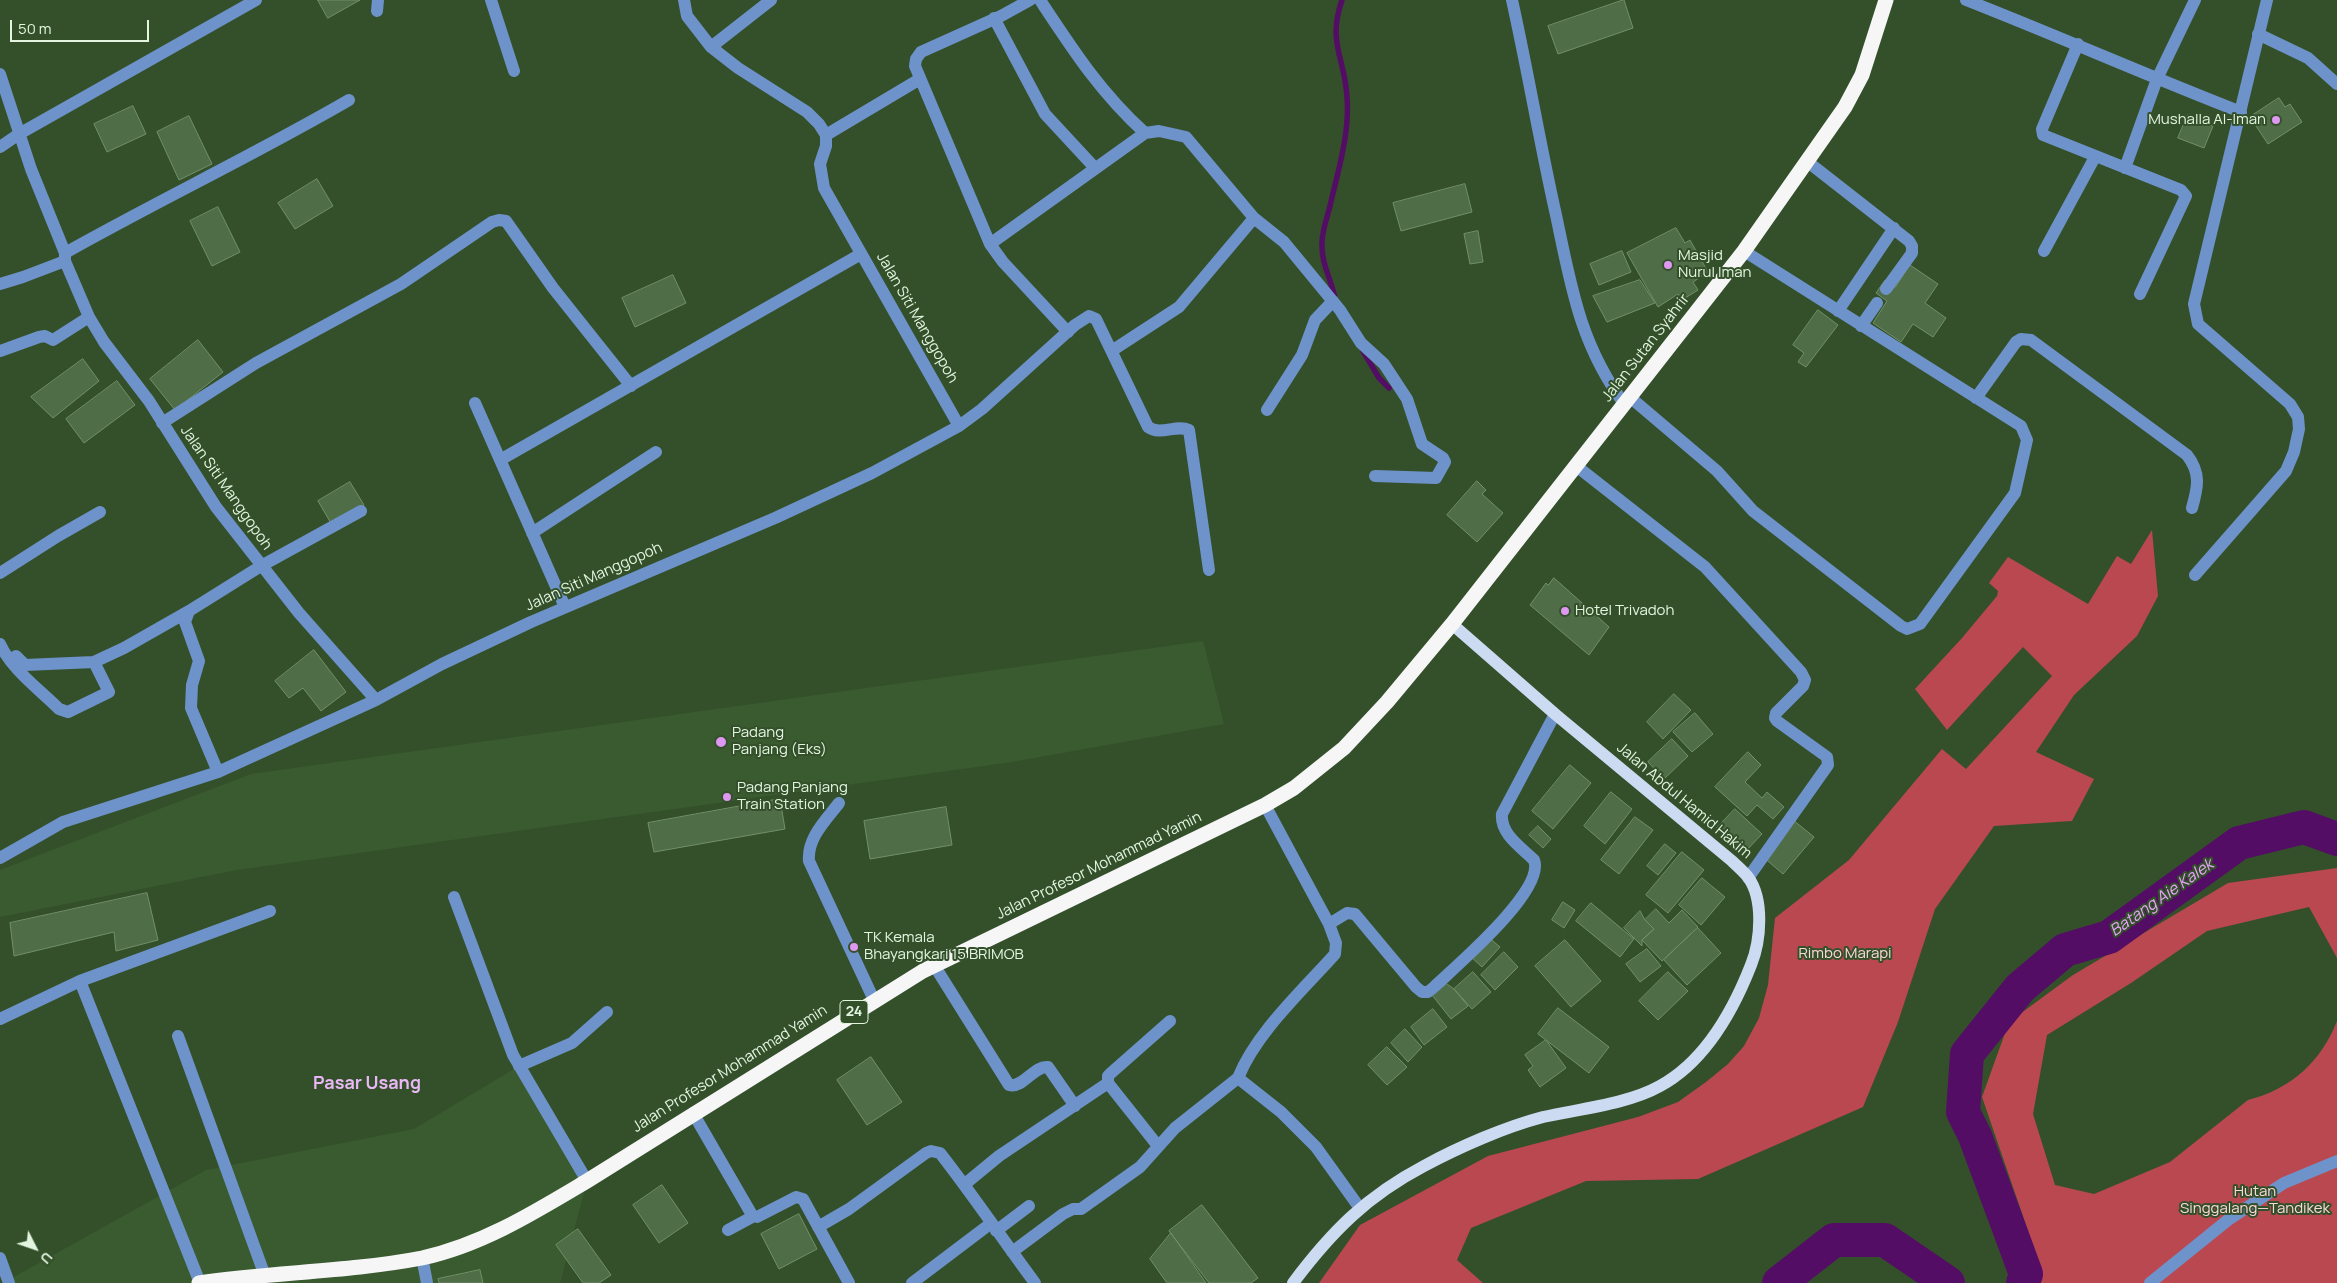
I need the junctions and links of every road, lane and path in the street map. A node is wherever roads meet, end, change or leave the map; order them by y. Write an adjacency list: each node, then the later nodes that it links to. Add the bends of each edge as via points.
1 (491, 0): 16 (street)
2 (684, 0): 15 (street, via 687,16)
3 (771, 0): 15 (street)
4 (1030, 0): 12 (street)
5 (1040, 0): 23 (street, via 1088,73)
6 (1512, 0): 51 (street, via 1576,308 1606,379)
7 (1886, 0): 28 (highway, Jalan Sutan Syahrir, via 1862,75)
8 (1966, 0): 14 (street)
9 (2195, 0): 19 (street)
10 (2267, 0): 13 (street)
11 (252, 1): 24 (street)
12 (994, 18): 18 (street, via 921,52 915,66); 29 (street, via 1045,114)
13 (2258, 34): 20 (street, via 2308,58); 22 (street)
14 (2078, 44): 19 (street); 27 (street, via 2042,129 2048,139)
15 (711, 47): 25 (street, via 807,112)
16 (514, 71)
17 (0, 74): 24 (street, Jalan Siti Manggopoh)
18 (920, 79): 25 (street); 33 (street)
19 (2157, 79): 22 (street); 30 (street)
20 (2337, 84)
21 (349, 100): 37 (street, via 240,161 153,204)
22 (2241, 112): 67 (street, via 2194,314 2198,324 2290,404 2298,417 2298,429 2294,452 2279,482)
23 (1145, 133): 29 (street); 31 (street, via 1160,131 1186,137)
24 (19, 134): 26 (street); 37 (street, Jalan Siti Manggopoh)
25 (826, 135): 36 (street, Jalan Siti Manggopoh, via 820,164 821,177)
26 (0, 147)
27 (2095, 157): 30 (street); 35 (street)
28 (1808, 162): 32 (street); 34 (highway, Jalan Sutan Syahrir)
29 (1094, 168): 33 (street)
30 (2125, 168): 40 (street, via 2181,190 2186,196)
31 (1254, 218): 41 (street, via 1284,242); 47 (street, via 1179,307)
32 (1894, 228): 39 (street, via 1909,241 1912,253); 43 (street)
33 (990, 244): 46 (street)
34 (1744, 251): 43 (street); 51 (highway, Jalan Sutan Syahrir)
35 (2044, 251)
36 (861, 254): 49 (street); 55 (street, Jalan Siti Manggopoh)
37 (65, 257): 38 (street); 44 (street, Jalan Siti Manggopoh)
38 (0, 284)
39 (1886, 289)
40 (2140, 294)
41 (1334, 301): 53 (street, via 1315,320 1302,354); 59 (street, via 1361,343 1380,359 1399,384 1422,444 1445,462 1436,478)
42 (1877, 303): 45 (street)
43 (1838, 311): 45 (street)
44 (89, 317): 48 (street, via 54,340 39,337); 54 (street, Jalan Siti Manggopoh)
45 (1861, 326): 50 (street)
46 (1068, 332): 47 (street, via 1093,316); 55 (street)
47 (1112, 350): 65 (street, via 1148,427 1158,432 1190,430)
48 (0, 351)
49 (632, 386): 54 (street, via 553,288 506,221 499,220 401,284 256,363); 57 (street)
50 (1976, 398): 51 (street, via 2021,426 2026,434 2019,481 2007,505 1920,624 1907,629 1753,511 1716,471); 60 (street, via 2016,342 2031,340 2187,455 2197,471 2199,484)
51 (1628, 401): 58 (highway, Jalan Sutan Syahrir)
52 (475, 403): 57 (street)
53 (1267, 410)
54 (162, 423): 64 (street, Jalan Siti Manggopoh, via 216,507)
55 (959, 426): 68 (street, Jalan Siti Manggopoh, via 775,518)
56 (656, 452): 63 (street)
57 (500, 460): 63 (street)
58 (1575, 465): 70 (highway, Jalan Sutan Syahrir); 80 (street, via 1705,568 1805,680 1775,718 1827,757 1828,765)
59 (1375, 476)
60 (2192, 508)
61 (361, 511): 64 (street)
62 (100, 512): 66 (street)
63 (532, 532): 68 (street)
64 (261, 566): 69 (street); 74 (street, Jalan Siti Manggopoh)
65 (1209, 570)
66 (0, 573)
67 (2195, 575)
68 (565, 607): 74 (street, Jalan Siti Manggopoh, via 442,664)
69 (189, 611): 73 (street); 76 (street, via 186,622 199,654 191,708)
70 (1452, 624): 75 (main road, Jalan Abdul Hamid Hakim); 78 (highway, Jalan Profesor Mohammad Yamin / 24, via 1344,748 1294,788)
71 (0, 644): 73 (street, via 9,661 63,712 75,710 109,692)
72 (16, 656): 73 (street, via 25,665)
73 (94, 662)
74 (376, 700): 76 (street)
75 (1555, 714): 80 (main road, Jalan Abdul Hamid Hakim, via 1732,860); 83 (street, via 1502,814 1505,832 1534,860 1533,877 1517,904 1434,987 1428,992 1416,987 1355,914 1347,913)
76 (218, 772): 79 (street, via 64,822)
77 (840, 803): 86 (street, via 811,841 809,861)
78 (1265, 805): 83 (street); 84 (highway, Jalan Profesor Mohammad Yamin / 24)
79 (0, 858)
80 (1748, 878): 101 (main road, Jalan Abdul Hamid Hakim, via 1757,899 1759,928 1754,958 1737,1001 1709,1043 1687,1068 1660,1087 1625,1099 1540,1118 1492,1135 1410,1173)
81 (454, 897): 91 (street)
82 (270, 911): 85 (street)
83 (1328, 924): 92 (street, via 1336,943 1335,954 1262,1038)
84 (934, 965): 86 (highway, Jalan Profesor Mohammad Yamin / 24); 94 (street, via 1009,1085 1016,1085 1042,1067 1048,1067)
85 (80, 981): 88 (street); 112 (street)
86 (874, 1000): 95 (highway, Jalan Profesor Mohammad Yamin / 24)
87 (608, 1012): 91 (street, via 572,1043)
88 (0, 1019)
89 (1170, 1021): 93 (street, via 1108,1076)
90 (178, 1036): 109 (street)
91 (519, 1066): 98 (street)
92 (1238, 1078): 96 (street, via 1175,1128); 101 (street, via 1281,1112 1316,1147)
93 (1108, 1084): 94 (street); 96 (street)
94 (1075, 1106): 99 (street, via 999,1156)
95 (693, 1113): 98 (highway, Jalan Profesor Mohammad Yamin / 24); 102 (street)
96 (1158, 1146): 106 (street, via 1125,1179 1081,1209 1062,1214)
97 (2337, 1161): 118 (street, via 2284,1183 2228,1220)
98 (587, 1181): 108 (highway, Jalan Profesor Mohammad Yamin / 24, via 484,1238)
99 (965, 1184): 103 (street, via 940,1153 931,1150 849,1209); 104 (street)
100 (1029, 1206): 104 (street)
101 (1359, 1207): 117 (main road, Jalan Abdul Hamid Hakim)
102 (754, 1216): 103 (street, via 800,1197); 105 (street)
103 (818, 1226): 114 (street)
104 (993, 1227): 106 (street); 115 (street)
105 (728, 1230)
106 (1012, 1252): 116 (street)
107 (0, 1258): 111 (street)
108 (422, 1258): 109 (highway, Jalan Profesor Mohammad Yamin / 24); 113 (street)
109 (265, 1276): 110 (highway, Jalan Profesor Mohammad Yamin / 24)
110 (228, 1281): 112 (highway, Jalan Profesor Mohammad Yamin / 24)
111 (8, 1283)
112 (199, 1283)
113 (427, 1283)
114 (849, 1283)
115 (912, 1283)
116 (1035, 1283)
117 (1293, 1283)
118 (2150, 1283)

